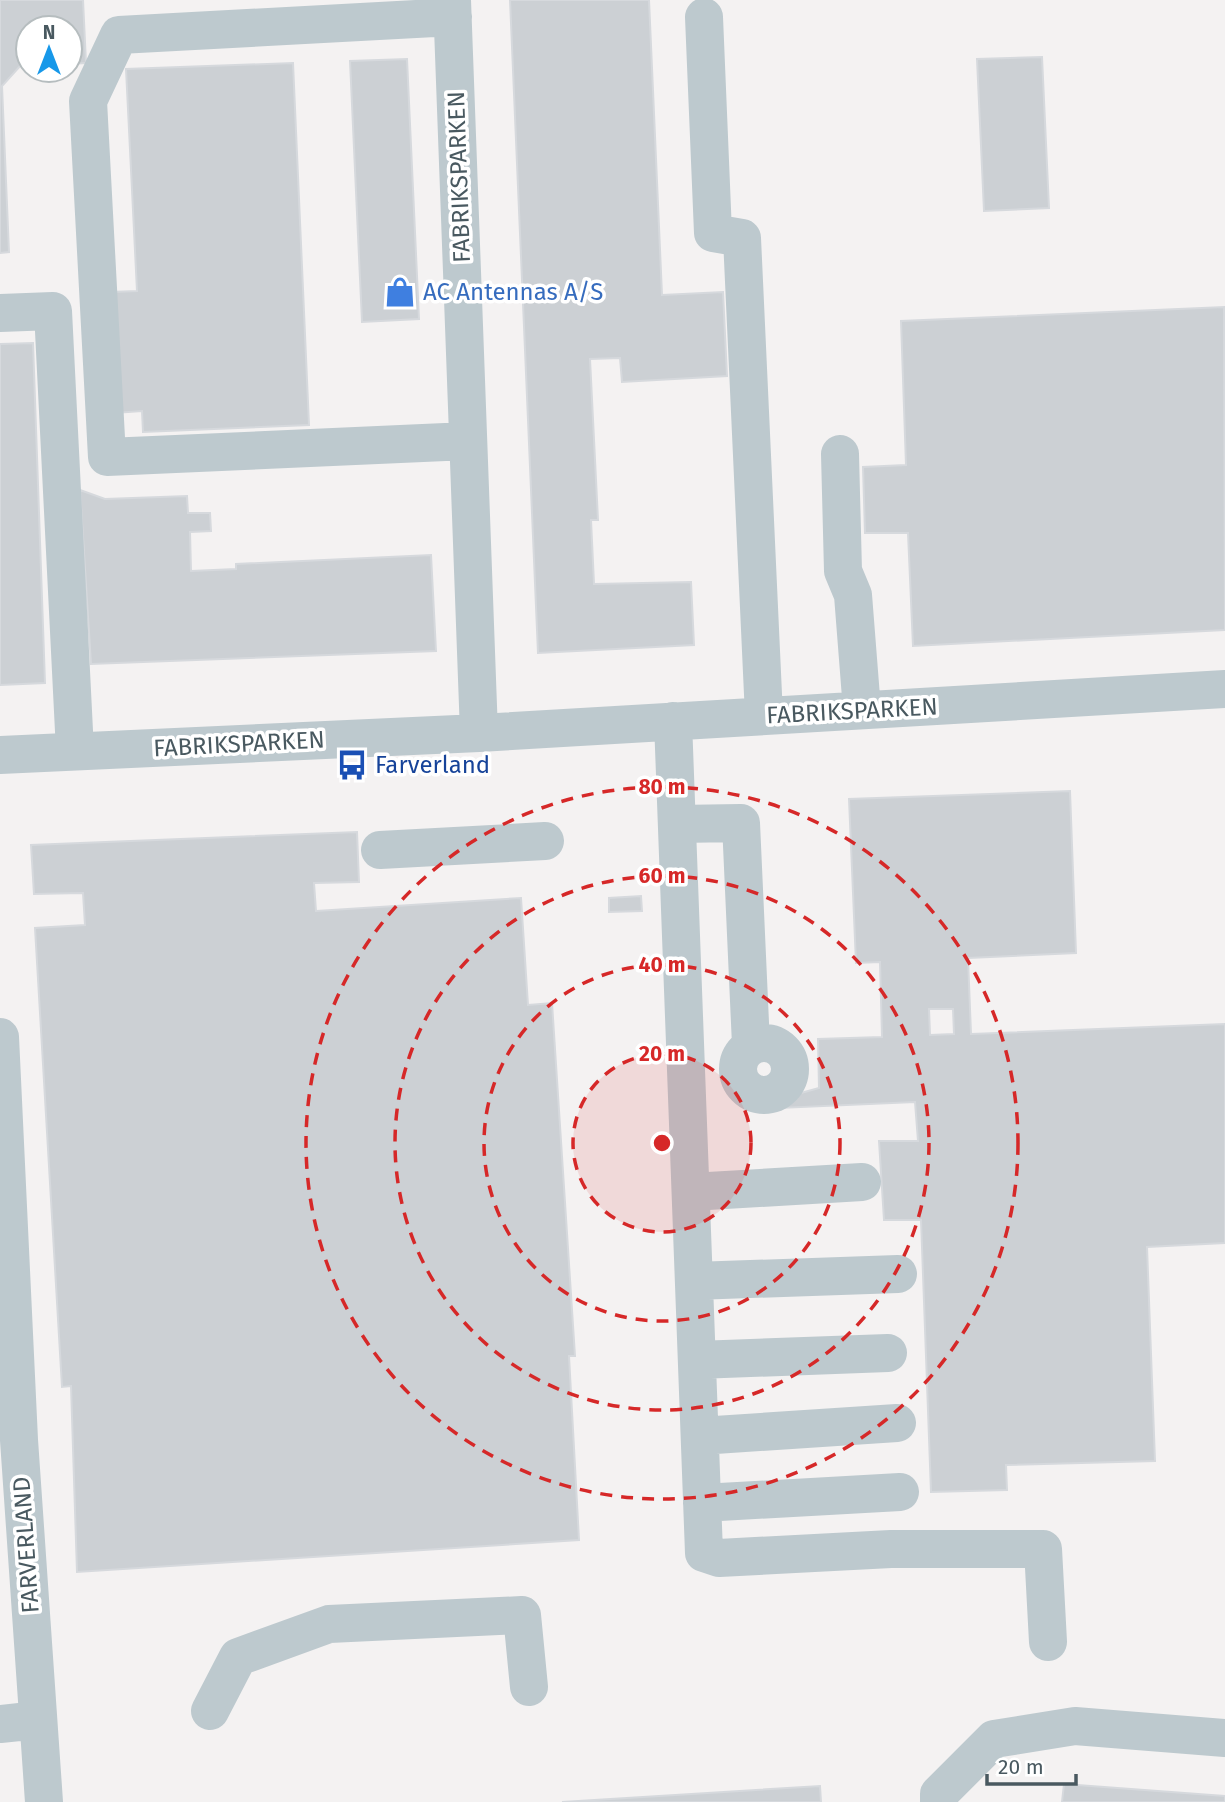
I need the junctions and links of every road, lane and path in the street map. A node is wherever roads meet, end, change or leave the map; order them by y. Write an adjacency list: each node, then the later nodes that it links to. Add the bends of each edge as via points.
1 (453, 9): 4 (street, FABRIKSPARKEN); 4 (street, via 119,35 88,101 107,457)
2 (704, 17): 8 (street, via 713,233 743,237)
3 (0, 313): 11 (street, via 53,311)
4 (468, 440): 10 (street, FABRIKSPARKEN)
5 (840, 454): 7 (street, via 843,571 853,594)
6 (1225, 689): 7 (street, FABRIKSPARKEN)
7 (862, 710): 8 (street, FABRIKSPARKEN)
8 (764, 716): 9 (street, FABRIKSPARKEN)
9 (673, 721): 10 (street, FABRIKSPARKEN); 13 (street)
10 (479, 733): 11 (street, FABRIKSPARKEN)
11 (75, 751): 12 (street, FABRIKSPARKEN)
12 (0, 755)
13 (677, 824): 16 (street); 16 (street, via 741,823 746,1050)
14 (545, 841): 15 (street)
15 (380, 850)
16 (685, 1035): 19 (street)
17 (0, 1037): 20 (street, FARVERLAND)
18 (862, 1182): 19 (street)
19 (691, 1192): 22 (street)
20 (5, 1235): 32 (street, FARVERLAND)
21 (898, 1274): 22 (street)
22 (694, 1281): 24 (street)
23 (888, 1353): 24 (street)
24 (697, 1360): 26 (street)
25 (897, 1423): 26 (street)
26 (700, 1436): 28 (street)
27 (900, 1492): 28 (street)
28 (702, 1503): 29 (street, via 704,1553 719,1558 891,1549 1044,1549)
29 (1048, 1642)
30 (528, 1687): 31 (street, via 522,1615 328,1624 238,1657)
31 (210, 1712)
32 (38, 1720): 33 (street); 35 (street, FARVERLAND)
33 (0, 1724)
34 (1225, 1738): 36 (street, via 1075,1726 994,1739 939,1794)
35 (44, 1802)
36 (939, 1802)

